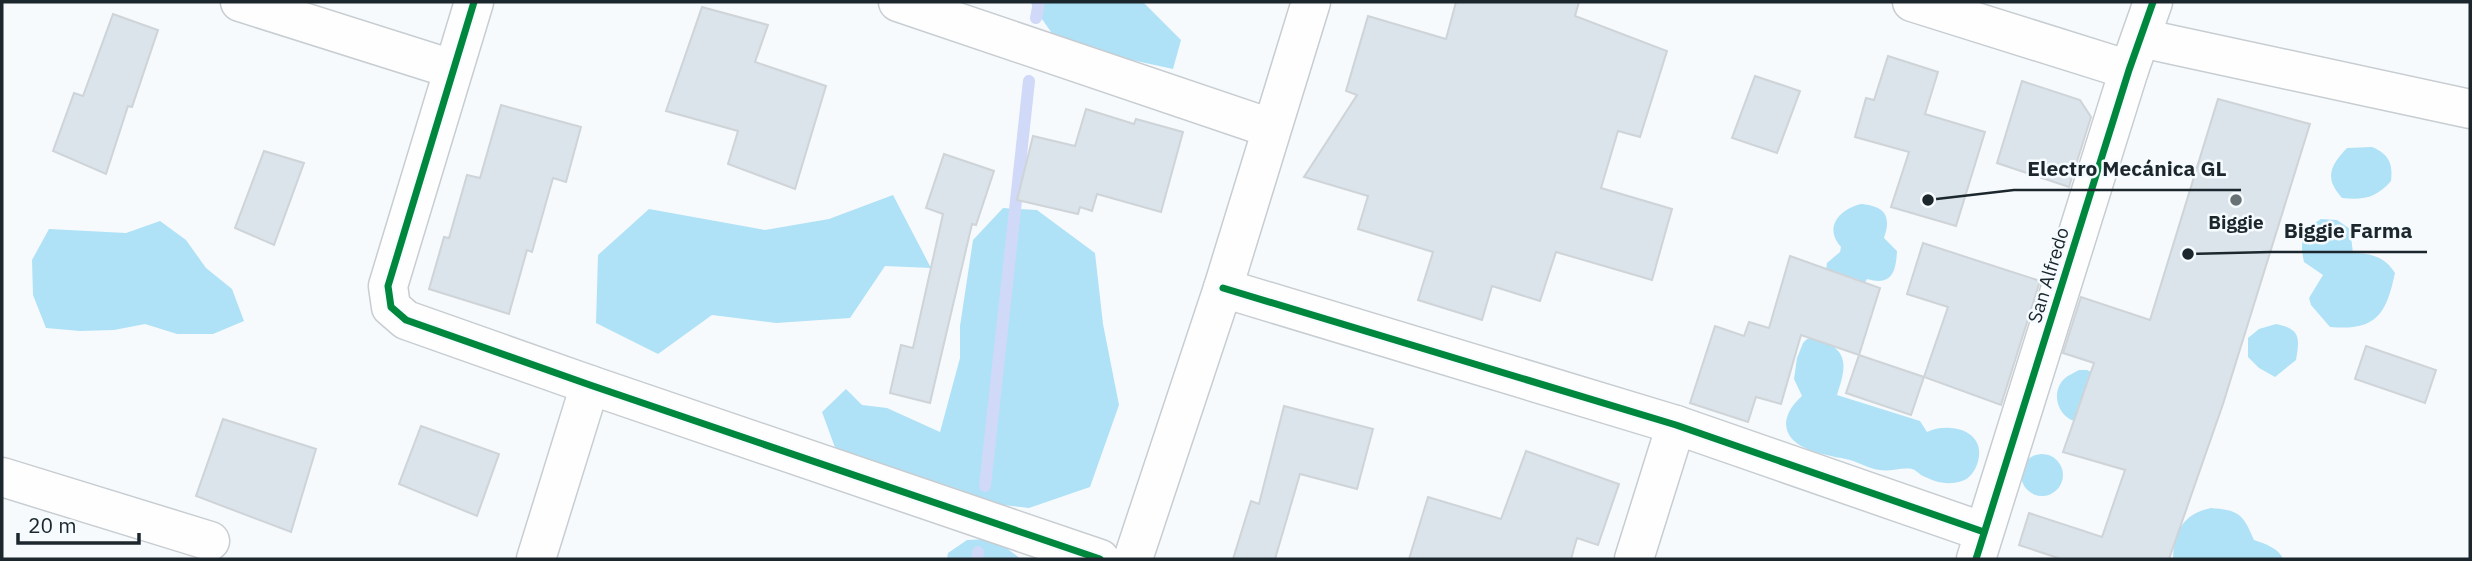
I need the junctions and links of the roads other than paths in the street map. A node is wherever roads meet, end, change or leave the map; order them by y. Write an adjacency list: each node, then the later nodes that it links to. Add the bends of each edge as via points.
1 (240, 2): 8 (street)
2 (474, 2): 8 (street)
3 (898, 2): 10 (street)
4 (1311, 2): 10 (street)
5 (1912, 2): 7 (street)
6 (2153, 2): 7 (street, San Alfredo)
7 (2135, 54): 9 (street); 16 (street, San Alfredo)
8 (452, 69): 12 (street, via 388,286 391,307 406,320)
9 (2470, 109)
10 (1270, 128): 11 (street)
11 (1223, 288): 13 (street); 19 (street)
12 (590, 385): 17 (street); 18 (street)
13 (1676, 425): 16 (street); 20 (street)
14 (2, 477): 15 (street)
15 (210, 541)
16 (1980, 545)
17 (536, 559)
18 (1100, 559)
19 (1133, 559)
20 (1634, 559)

